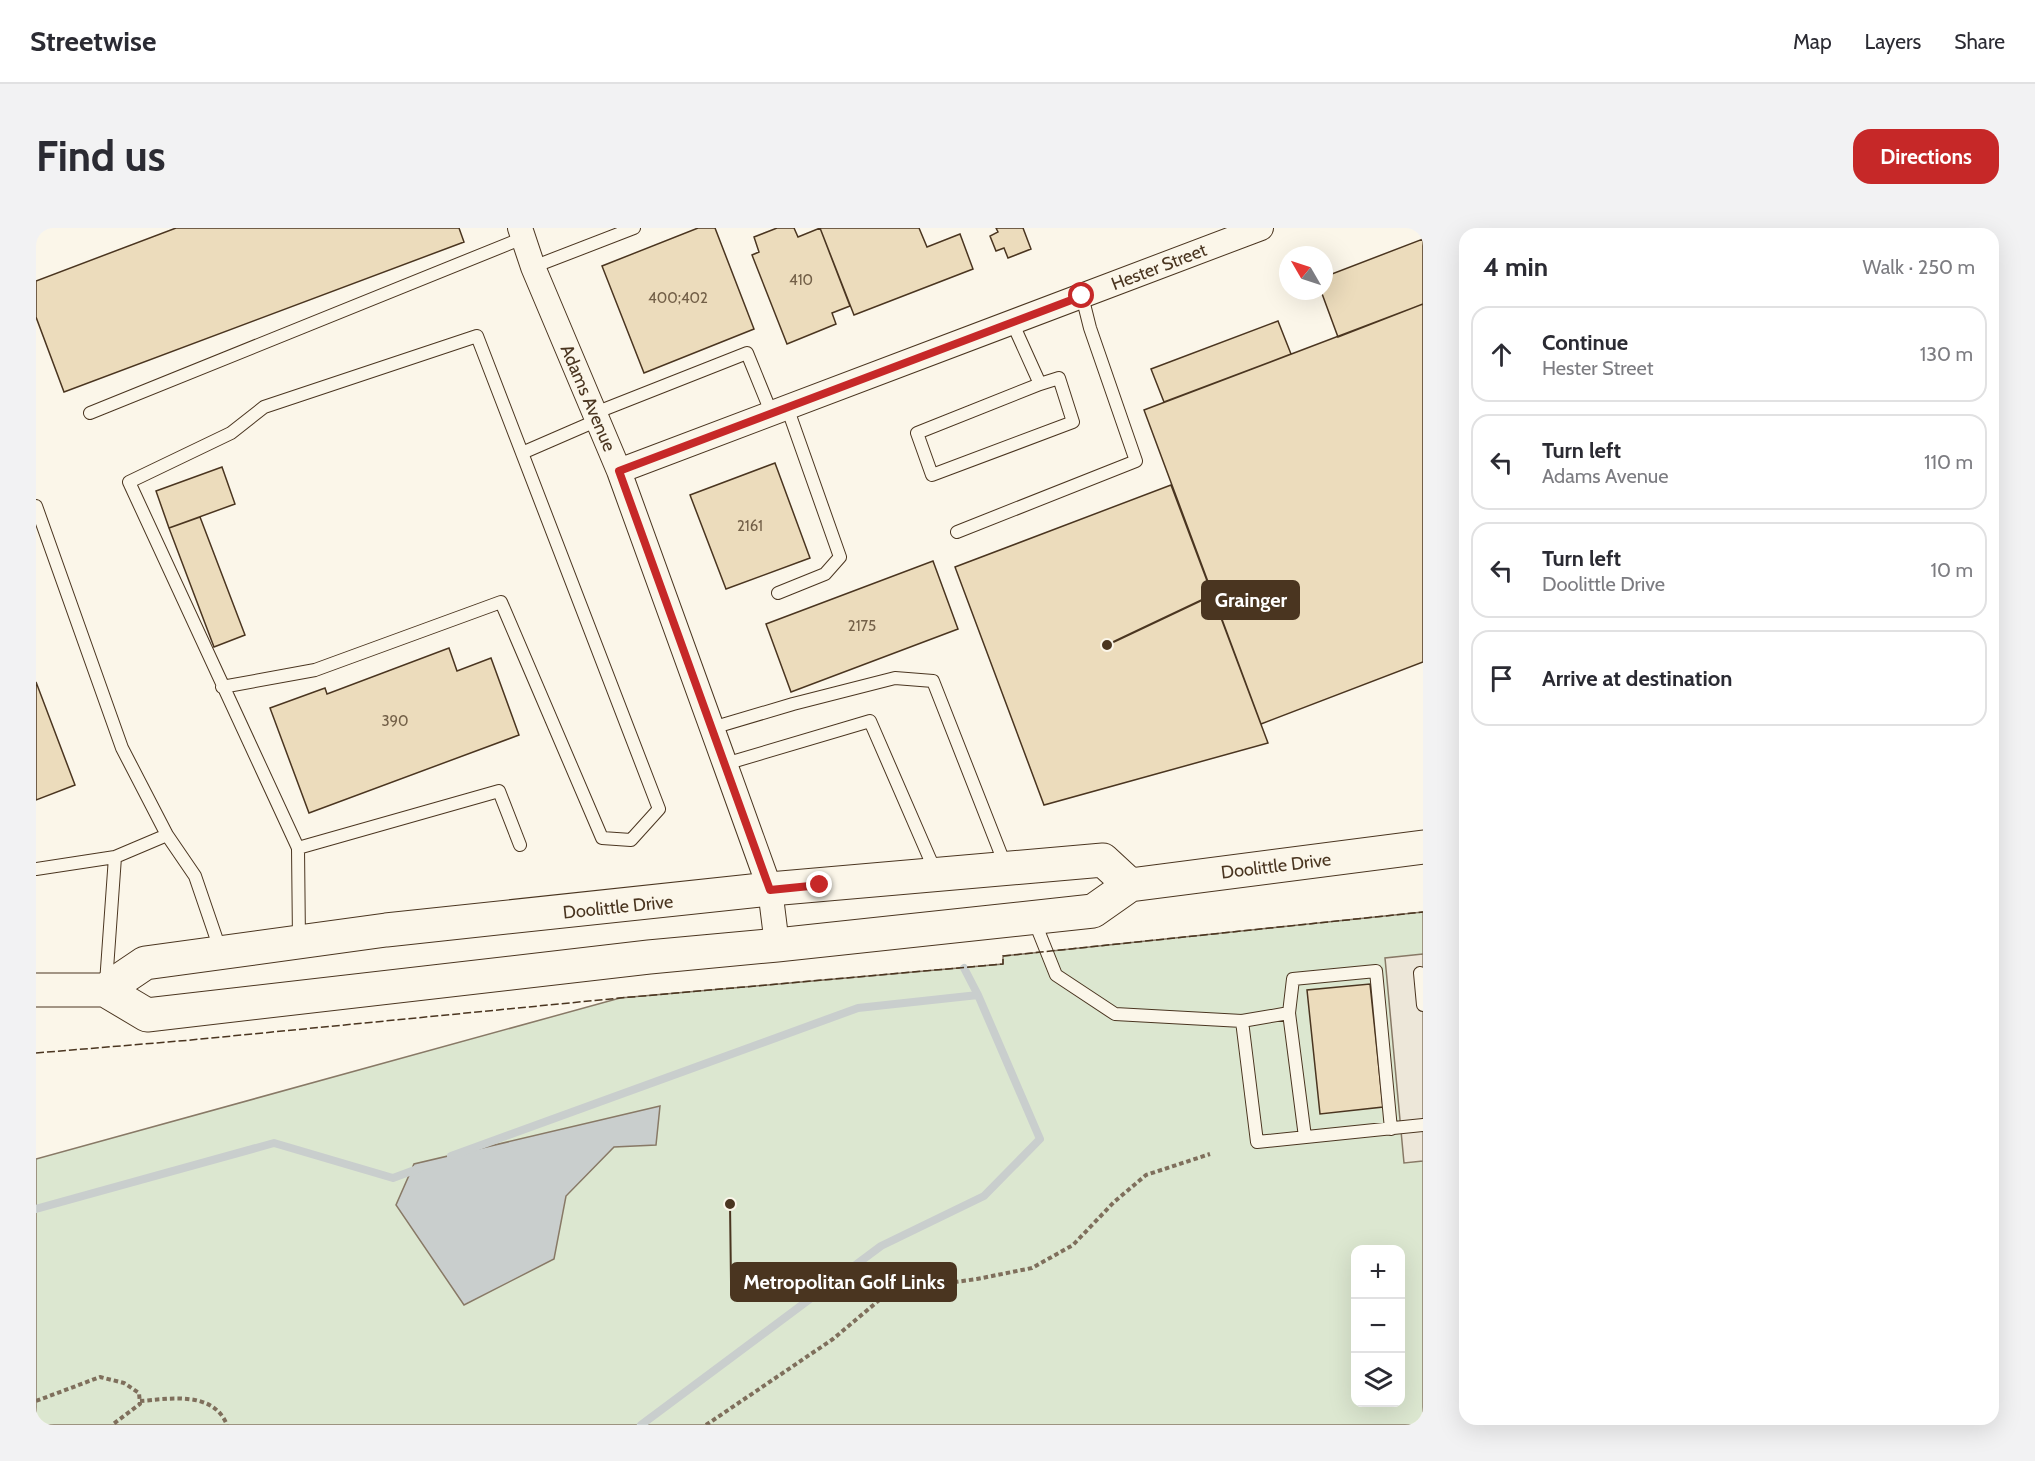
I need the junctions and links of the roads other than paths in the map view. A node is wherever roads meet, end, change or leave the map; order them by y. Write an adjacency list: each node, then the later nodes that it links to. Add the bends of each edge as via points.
1 (634, 228): 5 (lane)
2 (1261, 228): 4 (street, Hester Street)
3 (522, 233): 5 (street, Adams Avenue); 10 (lane)
4 (1231, 233): 6 (street, Hester Street)
5 (533, 267): 11 (street, Adams Avenue)
6 (1082, 296): 7 (street, Hester Street); 15 (lane, via 1136,461)
7 (1012, 322): 8 (lane); 9 (street, Hester Street)
8 (1040, 384): 8 (lane, via 1059,378 1073,423 932,475 916,433)
9 (779, 409): 11 (lane, via 747,353); 13 (street, Hester Street); 16 (lane, via 840,557 825,574)
10 (90, 413)
11 (596, 417): 12 (lane); 13 (street, Adams Avenue)
12 (522, 453): 17 (lane, via 477,336 264,407 231,434 129,482); 17 (lane, via 659,809 631,840 602,838 501,602 315,670)
13 (619, 471): 18 (street, Adams Avenue)
14 (36, 506): 20 (lane, via 122,748)
15 (957, 532)
16 (778, 592)
17 (222, 687): 23 (lane)
18 (712, 728): 19 (street, Adams Avenue); 25 (lane, via 896,678 933,681)
19 (725, 764): 27 (lane, via 870,721); 29 (street, Adams Avenue)
20 (167, 835): 24 (lane); 33 (lane, via 195,876)
21 (520, 845): 23 (lane, via 499,791)
22 (1423, 847): 28 (main road, Doolittle Drive)
23 (298, 848): 31 (lane)
24 (115, 857): 26 (lane); 36 (lane)
25 (1007, 868): 27 (main road, Doolittle Drive); 28 (main road, Doolittle Drive, via 1103,860)
26 (36, 869)
27 (936, 874): 29 (main road, Doolittle Drive)
28 (1130, 885): 30 (main road, Doolittle Drive, via 1093,910)
29 (770, 890): 31 (main road, Doolittle Drive); 32 (street, Adams Avenue)
30 (1033, 917): 32 (main road, Doolittle Drive); 39 (lane, via 1056,975 1116,1014)
31 (299, 942): 33 (main road, Doolittle Drive)
32 (777, 945): 36 (main road, Doolittle Drive, via 147,1015)
33 (221, 953): 36 (main road, Doolittle Drive, via 145,963)
34 (1420, 974): 37 (lane)
35 (36, 990): 36 (main road)
36 (105, 990)
37 (1423, 1005)
38 (1289, 1013): 39 (lane); 41 (lane, via 1293,979 1376,971); 42 (lane)
39 (1242, 1021): 42 (lane, via 1257,1142)
40 (1423, 1125): 41 (lane)
41 (1391, 1129): 42 (lane)
42 (1305, 1137)

